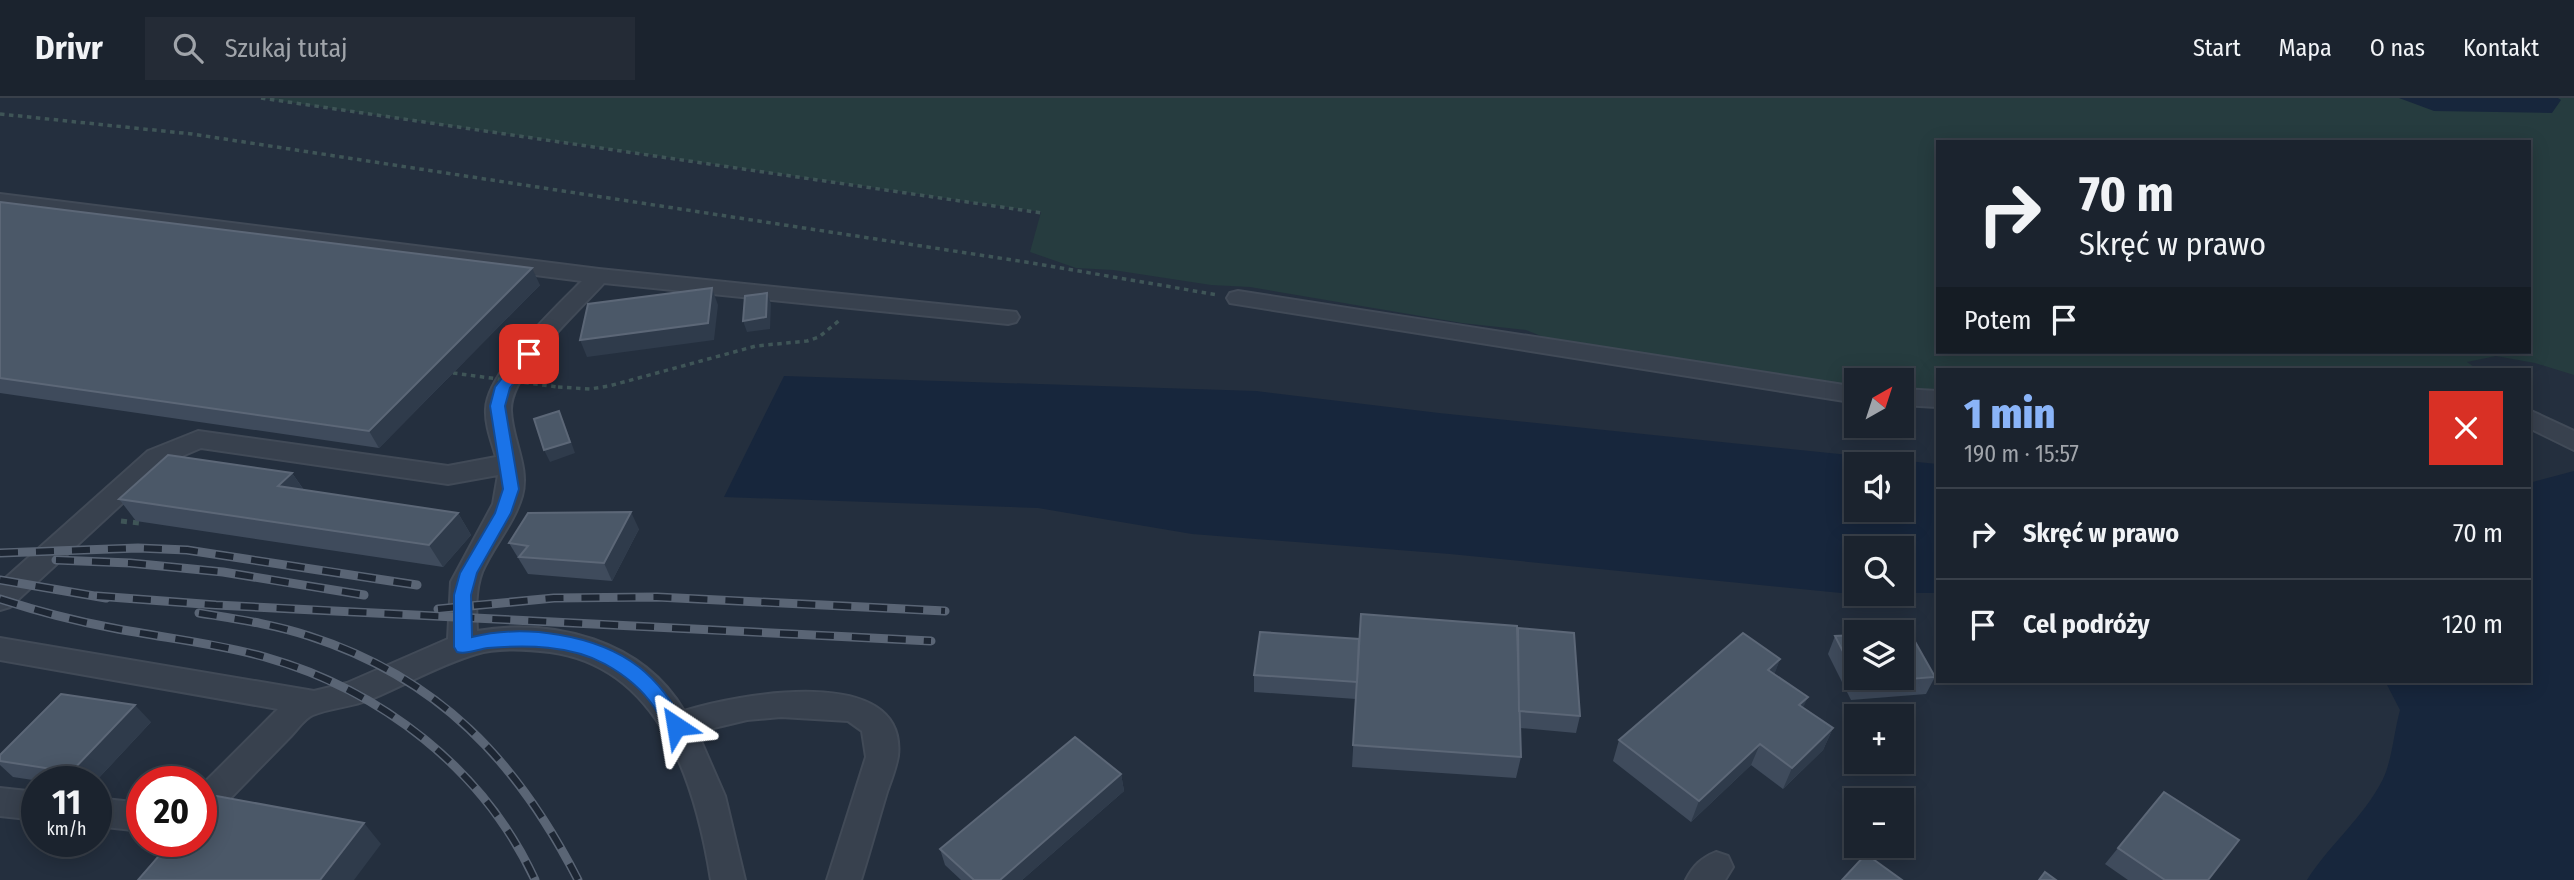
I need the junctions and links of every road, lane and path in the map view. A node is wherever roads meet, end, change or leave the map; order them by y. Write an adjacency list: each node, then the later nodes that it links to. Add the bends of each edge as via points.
1 (261, 98): 4 (path)
2 (0, 114): 6 (path, via 206,136)
3 (0, 200): 5 (lane)
4 (1042, 213)
5 (599, 276): 7 (lane); 15 (lane, via 503,387 498,406)
6 (1238, 298): 10 (lane)
7 (858, 300): 8 (lane); 9 (path, bridge, via 827,332 807,341 756,346 609,386 558,387)
8 (1007, 317)
9 (453, 373)
10 (1844, 393)
11 (1914, 398): 12 (lane)
12 (1936, 399)
13 (2531, 419): 14 (lane)
14 (2574, 442)
15 (508, 464): 16 (lane, via 448,475 198,439 157,457); 17 (lane, via 511,489 503,513 468,573 462,595)
16 (0, 598)
17 (463, 647): 19 (lane, via 357,693); 20 (lane, via 514,639 550,641 610,658 633,672)
18 (0, 649): 19 (lane)
19 (305, 702): 21 (lane)
20 (676, 726): 24 (lane, via 710,803); 25 (lane, via 726,710 772,704 845,708 863,714 882,740 882,757)
21 (217, 791)
22 (0, 803): 23 (lane)
23 (21, 805)
24 (728, 880)
25 (845, 880)

